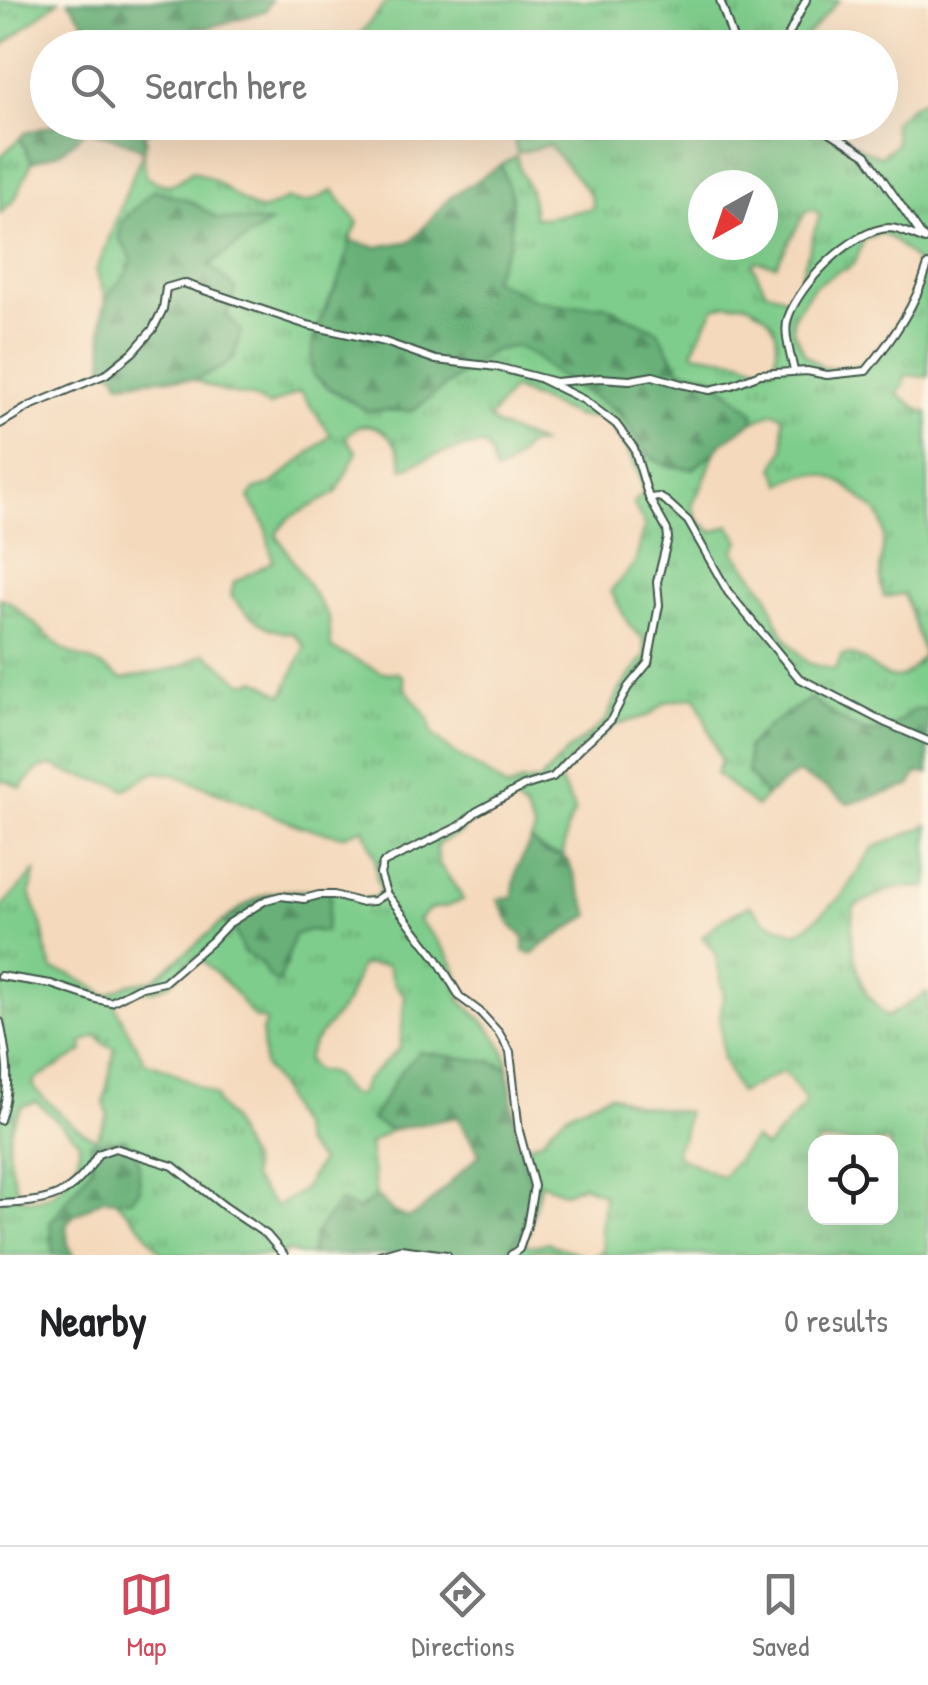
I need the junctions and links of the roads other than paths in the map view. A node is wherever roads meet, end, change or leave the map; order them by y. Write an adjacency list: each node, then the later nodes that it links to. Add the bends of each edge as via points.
1 (720, 0): 3 (street)
2 (806, 0): 4 (street)
3 (730, 30)
4 (791, 30)
5 (843, 140): 6 (street, via 866,154)
6 (927, 241): 8 (street, via 890,228 860,237 829,261 786,321)
7 (928, 265): 8 (street, via 920,293 866,371)
8 (794, 371): 9 (street, via 710,390 653,376)
9 (541, 379): 10 (street, via 436,360 182,283 166,288 152,329 106,374); 11 (street, via 616,424 634,448)
10 (0, 424)
11 (650, 498): 12 (street, via 666,501 688,521 728,592 799,678); 13 (street, via 668,530 659,605 648,663 610,720 553,777 524,786 384,863)
12 (928, 742)
13 (386, 893): 14 (street, via 358,902 319,895 266,900 228,924 164,982 111,1002); 21 (street, via 460,997 510,1052 519,1131 534,1186 528,1226)
14 (0, 976)
15 (0, 1022): 16 (street, via 9,1077)
16 (0, 1120)
17 (0, 1204): 18 (street, via 37,1202 72,1189 98,1154 115,1148 173,1166)
18 (284, 1255)
19 (379, 1255): 20 (street, via 400,1249)
20 (448, 1255)
21 (512, 1255)

